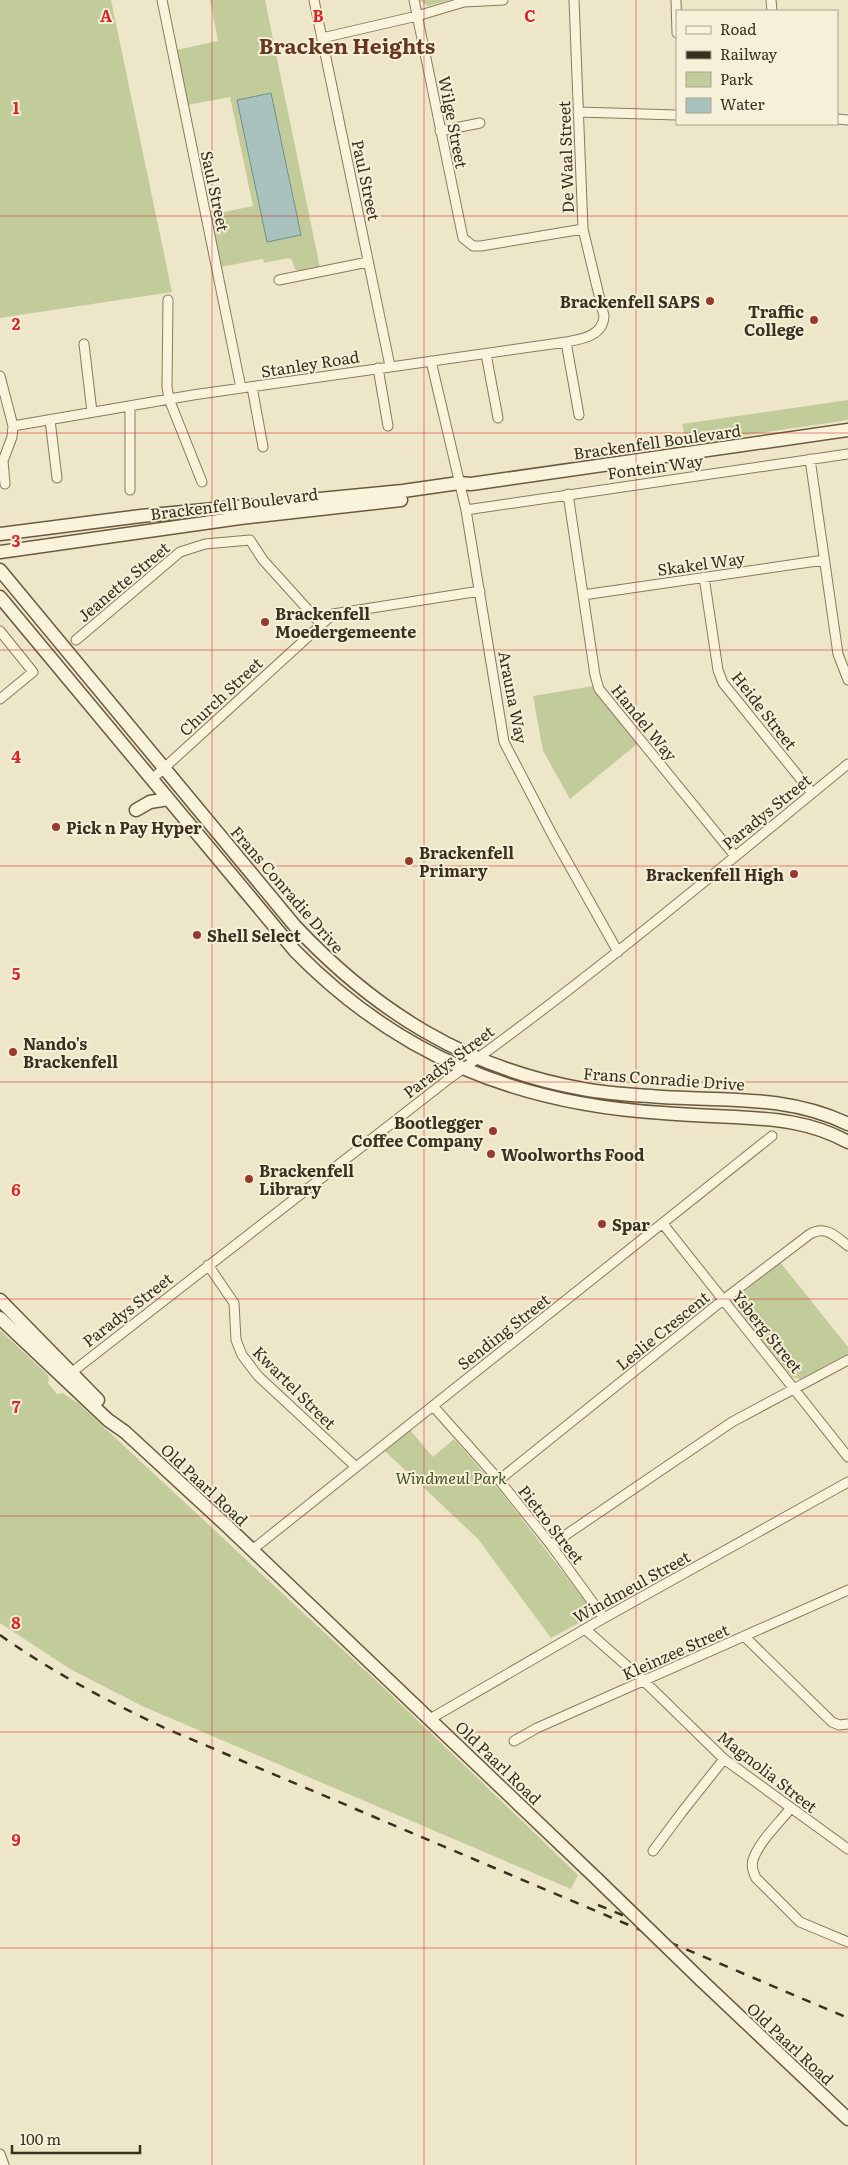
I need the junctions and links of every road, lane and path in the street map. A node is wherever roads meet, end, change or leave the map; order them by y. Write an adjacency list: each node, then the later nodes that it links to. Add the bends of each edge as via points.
1 (162, 0): 26 (street, Saul Street)
2 (314, 0): 8 (street, Paul Street)
3 (414, 0): 7 (street, Wilge Street)
4 (503, 0): 6 (street)
5 (574, 0): 9 (street, De Waal Street)
6 (464, 1): 7 (street)
7 (417, 16): 8 (street); 12 (street, Wilge Street)
8 (322, 38): 14 (street, Paul Street)
9 (578, 112): 10 (street); 13 (street, De Waal Street)
10 (676, 115)
11 (480, 123): 12 (street)
12 (440, 130): 13 (street, Wilge Street, via 460,230 463,238 473,246)
13 (583, 229): 17 (street, De Waal Street)
14 (368, 262): 15 (street); 22 (street, Paul Street)
15 (279, 280)
16 (168, 300): 27 (street)
17 (603, 311): 18 (street, Stanley Road, via 603,324 596,333)
18 (566, 342): 20 (street, Stanley Road); 30 (street)
19 (84, 344): 29 (street)
20 (486, 354): 21 (street, Stanley Road); 31 (street)
21 (431, 361): 22 (street, Stanley Road); 42 (street)
22 (390, 366): 23 (street, Stanley Road)
23 (378, 368): 25 (street, Stanley Road); 34 (street)
24 (0, 376): 33 (street)
25 (252, 387): 26 (street, Stanley Road); 36 (street)
26 (241, 388): 27 (street, Stanley Road)
27 (169, 399): 28 (street, Stanley Road); 40 (street)
28 (130, 406): 29 (street, Stanley Road); 43 (street)
29 (92, 412): 32 (street, Stanley Road)
30 (579, 415)
31 (498, 418)
32 (50, 420): 33 (street, Stanley Road); 39 (street)
33 (13, 426): 41 (street, via 3,461)
34 (388, 426)
35 (848, 430): 42 (street, Brackenfell Boulevard)
36 (263, 447)
37 (848, 454): 38 (street, Fontein Way)
38 (810, 459): 44 (street, Fontein Way); 48 (street)
39 (57, 478)
40 (202, 482)
41 (5, 484)
42 (464, 486): 45 (street, Arauna Way); 46 (street, Brackenfell Boulevard, via 141,516); 47 (street, Brackenfell Boulevard, via 391,501 240,518)
43 (130, 490)
44 (568, 494): 45 (street, Fontein Way); 52 (street, Handel Way)
45 (466, 510): 51 (street, Arauna Way)
46 (0, 534)
47 (0, 552)
48 (824, 560): 50 (street, Skakel Way); 57 (street, via 838,654)
49 (0, 570): 60 (street, Frans Conradie Drive)
50 (704, 577): 52 (street, Skakel Way); 62 (street, Heide Street, via 722,683)
51 (480, 591): 54 (street, Church Street, via 340,612); 66 (street, Arauna Way, via 506,748)
52 (583, 595): 65 (street, Handel Way, via 599,689)
53 (0, 597): 61 (street, Frans Conradie Drive)
54 (320, 623): 56 (street, Jeanette Street, via 263,560 250,540 205,544 180,552); 60 (street, Church Street)
55 (0, 631): 58 (street, via 33,672)
56 (76, 640)
57 (848, 680)
58 (0, 699)
59 (848, 764): 62 (street, Paradys Street)
60 (164, 768): 61 (street, Church Street); 67 (street, Frans Conradie Drive, via 327,960 392,1012)
61 (152, 780): 63 (street, Frans Conradie Drive)
62 (812, 793): 65 (street, Paradys Street)
63 (168, 800): 64 (street, via 150,802); 68 (street, Frans Conradie Drive, via 317,973 395,1034)
64 (136, 810)
65 (735, 856): 66 (street, Paradys Street)
66 (618, 952): 67 (street, Paradys Street)
67 (477, 1058): 68 (street, Paradys Street); 69 (street, Frans Conradie Drive, via 528,1076 583,1089 775,1102 815,1110)
68 (463, 1068): 71 (street, Frans Conradie Drive, via 507,1085 573,1103 642,1112 786,1121 824,1130); 74 (street, Paradys Street)
69 (848, 1124)
70 (772, 1136): 72 (street, Sending Street)
71 (848, 1142)
72 (663, 1224): 76 (street, Ysberg Street); 81 (street, Sending Street)
73 (848, 1246): 76 (street, Leslie Crescent, via 827,1231 816,1230)
74 (208, 1266): 79 (street, Paradys Street); 83 (street, Kwartel Street, via 234,1302 236,1340 242,1356 258,1376)
75 (0, 1300): 79 (street, Old Paarl Road)
76 (724, 1300): 80 (street, Ysberg Street); 84 (street, Leslie Crescent)
77 (0, 1318): 79 (street, Old Paarl Road)
78 (848, 1360): 80 (street)
79 (67, 1375): 87 (street, Old Paarl Road)
80 (795, 1390): 82 (street, Ysberg Street); 86 (street, via 716,1432)
81 (433, 1406): 83 (street, Sending Street); 84 (street, Pietro Street)
82 (848, 1457)
83 (356, 1468): 87 (street, Sending Street)
84 (500, 1480): 86 (street, Pietro Street)
85 (848, 1482): 89 (street, Windmeul Street)
86 (552, 1545): 89 (street, Pietro Street)
87 (252, 1550): 93 (street, Old Paarl Road)
88 (848, 1590): 91 (street, Kleinzee Street)
89 (604, 1618): 90 (street, Windmeul Street)
90 (585, 1629): 92 (street, Magnolia Street); 93 (street, Windmeul Street)
91 (744, 1636): 92 (street, Kleinzee Street); 94 (street, via 832,1722)
92 (644, 1681): 95 (street, Kleinzee Street); 96 (street, Magnolia Street)
93 (430, 1719): 101 (street, Old Paarl Road, bridge)
94 (848, 1724)
95 (514, 1741)
96 (724, 1760): 97 (street, Magnolia Street); 99 (street)
97 (790, 1809): 98 (street, Magnolia Street); 100 (street, via 758,1850 752,1861 752,1871 800,1922)
98 (848, 1850)
99 (653, 1851)
100 (848, 1942)
101 (848, 2119)

